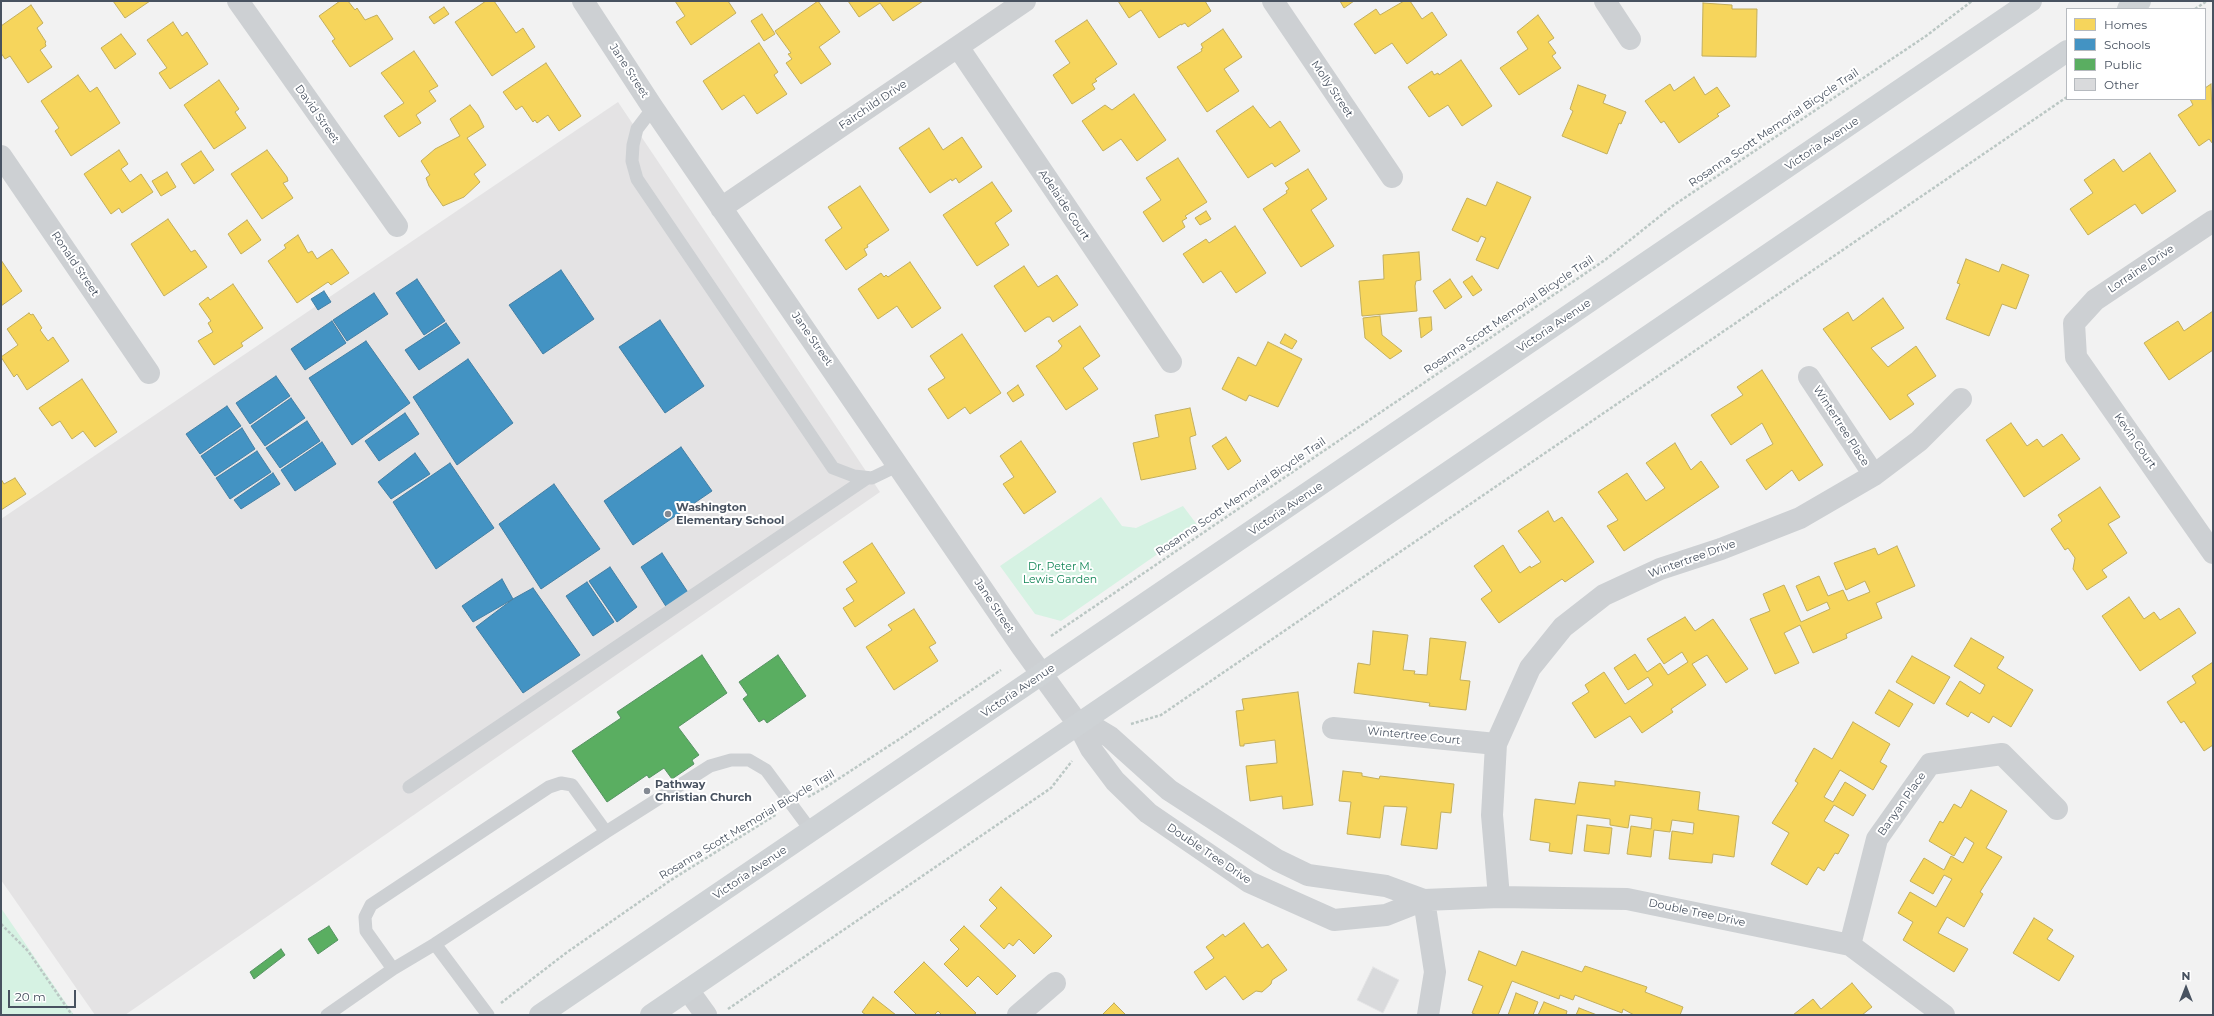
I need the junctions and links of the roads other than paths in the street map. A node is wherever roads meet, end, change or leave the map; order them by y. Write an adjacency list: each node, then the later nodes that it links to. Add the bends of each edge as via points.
1 (238, 1): 17 (street, David Street)
2 (582, 1): 12 (street, Jane Street)
3 (1024, 1): 10 (street, Fairchild Drive)
4 (1272, 1): 14 (street, Molly Street)
5 (1606, 1): 9 (street)
6 (2031, 1): 27 (main road, Victoria Avenue)
7 (2140, 1): 8 (main road)
8 (2130, 8)
9 (1630, 38)
10 (958, 47): 15 (street, Fairchild Drive); 19 (street, Adelaide Court)
11 (2066, 52): 28 (main road)
12 (653, 108): 15 (street, Jane Street); 25 (lane, via 637,129 633,145 632,161 637,179 833,468)
13 (1, 156): 20 (street, Ronald Street)
14 (1392, 177)
15 (721, 208): 23 (street, Jane Street)
16 (2213, 221): 18 (street, Lorraine Drive, via 2095,300)
17 (397, 226)
18 (2074, 323): 26 (street, Kevin Court, via 2076,357)
19 (1171, 362)
20 (149, 373)
21 (1809, 377): 24 (street, Wintertree Place)
22 (1961, 399): 24 (street, Wintertree Drive, via 1919,441)
23 (899, 465): 25 (lane); 27 (street, Jane Street)
24 (1874, 475): 30 (street, Wintertree Drive, via 1800,518 1721,549 1660,569 1604,595 1563,627 1530,668)
25 (868, 478): 31 (lane)
26 (2213, 553)
27 (1042, 676): 28 (street, Double Tree Drive); 34 (main road, Victoria Avenue)
28 (1078, 724): 36 (street, Double Tree Drive, via 1095,728 1110,736 1169,790 1277,860 1308,874 1386,886); 36 (street, Double Tree Drive, via 1091,749 1115,781 1148,813 1249,882 1334,920 1386,916); 41 (main road)
29 (1333, 728): 30 (street, Wintertree Court)
30 (1496, 744): 35 (street, Wintertree Drive, via 1492,815)
31 (409, 787)
32 (2057, 809): 38 (street, Banyan Place, via 2002,754 1930,764 1878,839)
33 (606, 832): 34 (lane, via 710,766 731,760 749,760 766,770); 37 (lane); 39 (lane, via 572,785 561,783 549,787 371,905 365,917 366,931)
34 (812, 832): 45 (main road, Victoria Avenue)
35 (1499, 897): 36 (street, Double Tree Drive); 38 (street, Double Tree Drive, via 1627,899)
36 (1424, 900): 48 (street, via 1435,972)
37 (436, 944): 39 (lane); 43 (lane)
38 (1850, 945): 49 (street, Double Tree Drive)
39 (393, 969): 44 (lane)
40 (1055, 983): 47 (street)
41 (688, 990): 42 (street); 46 (main road)
42 (716, 1013)
43 (488, 1014)
44 (327, 1015)
45 (540, 1015)
46 (651, 1015)
47 (1018, 1015)
48 (1428, 1015)
49 (1944, 1015)

